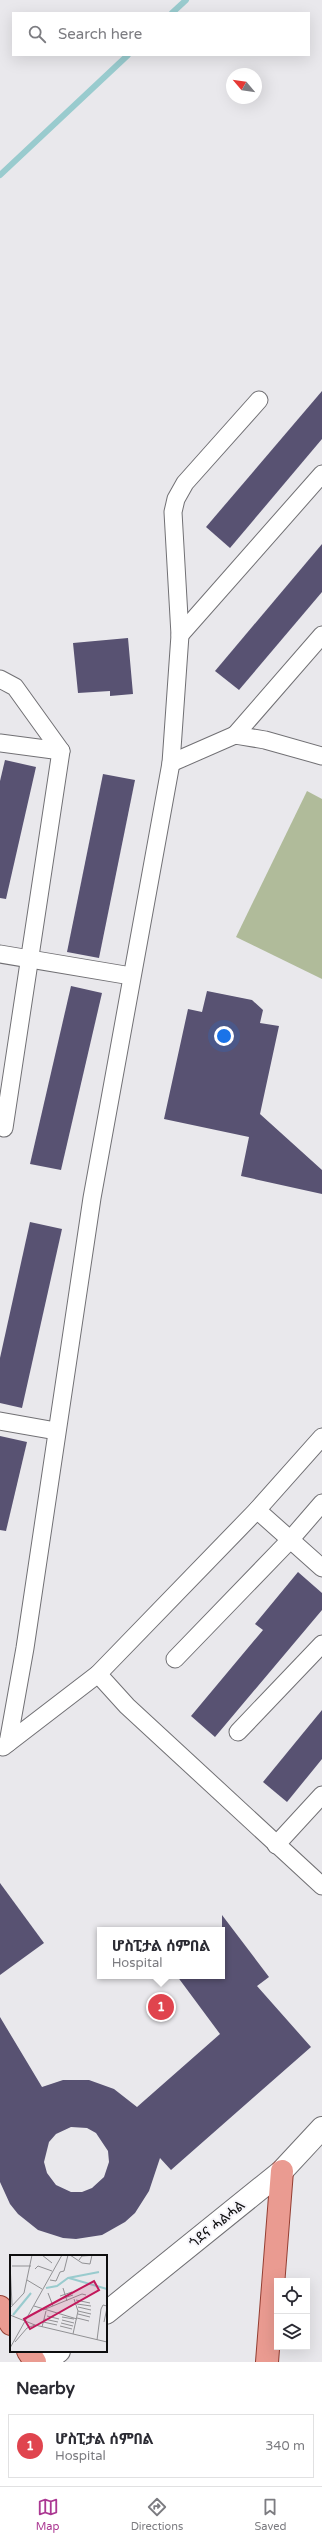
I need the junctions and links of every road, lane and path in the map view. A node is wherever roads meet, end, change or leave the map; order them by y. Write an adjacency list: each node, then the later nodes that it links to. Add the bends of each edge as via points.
1 (258, 400): 3 (street, via 185,483 176,499 173,512)
2 (322, 474): 3 (street)
3 (180, 635): 10 (street)
4 (322, 635): 6 (street)
5 (0, 679): 8 (street, via 15,687)
6 (235, 735): 9 (street, via 266,740); 10 (street)
7 (0, 743): 8 (street)
8 (61, 751): 12 (street)
9 (322, 756)
10 (171, 763): 13 (street)
11 (0, 954): 12 (street)
12 (31, 959): 13 (street); 14 (street)
13 (131, 976): 16 (street, via 92,1198)
14 (4, 1128)
15 (0, 1421): 16 (street)
16 (56, 1431): 26 (street, via 25,1648)
17 (322, 1437): 19 (street)
18 (322, 1503): 20 (street)
19 (257, 1510): 20 (street); 24 (street)
20 (290, 1540): 21 (street); 23 (street)
21 (322, 1568)
22 (322, 1644): 25 (street)
23 (175, 1658)
24 (98, 1674): 26 (street); 28 (street, via 127,1706)
25 (238, 1732)
26 (4, 1746)
27 (322, 1795): 28 (street)
28 (276, 1845): 29 (street)
29 (322, 1886)
30 (322, 2128): 31 (street, ጎደና ሓልሓል)
31 (282, 2171): 33 (street, ጎደና ሓልሓል); 39 (main road)
32 (0, 2307): 34 (main road)
33 (107, 2312)
34 (10, 2322)
35 (29, 2352): 37 (main road)
36 (58, 2352): 38 (street)
37 (35, 2362)
38 (46, 2362)
39 (267, 2362)

